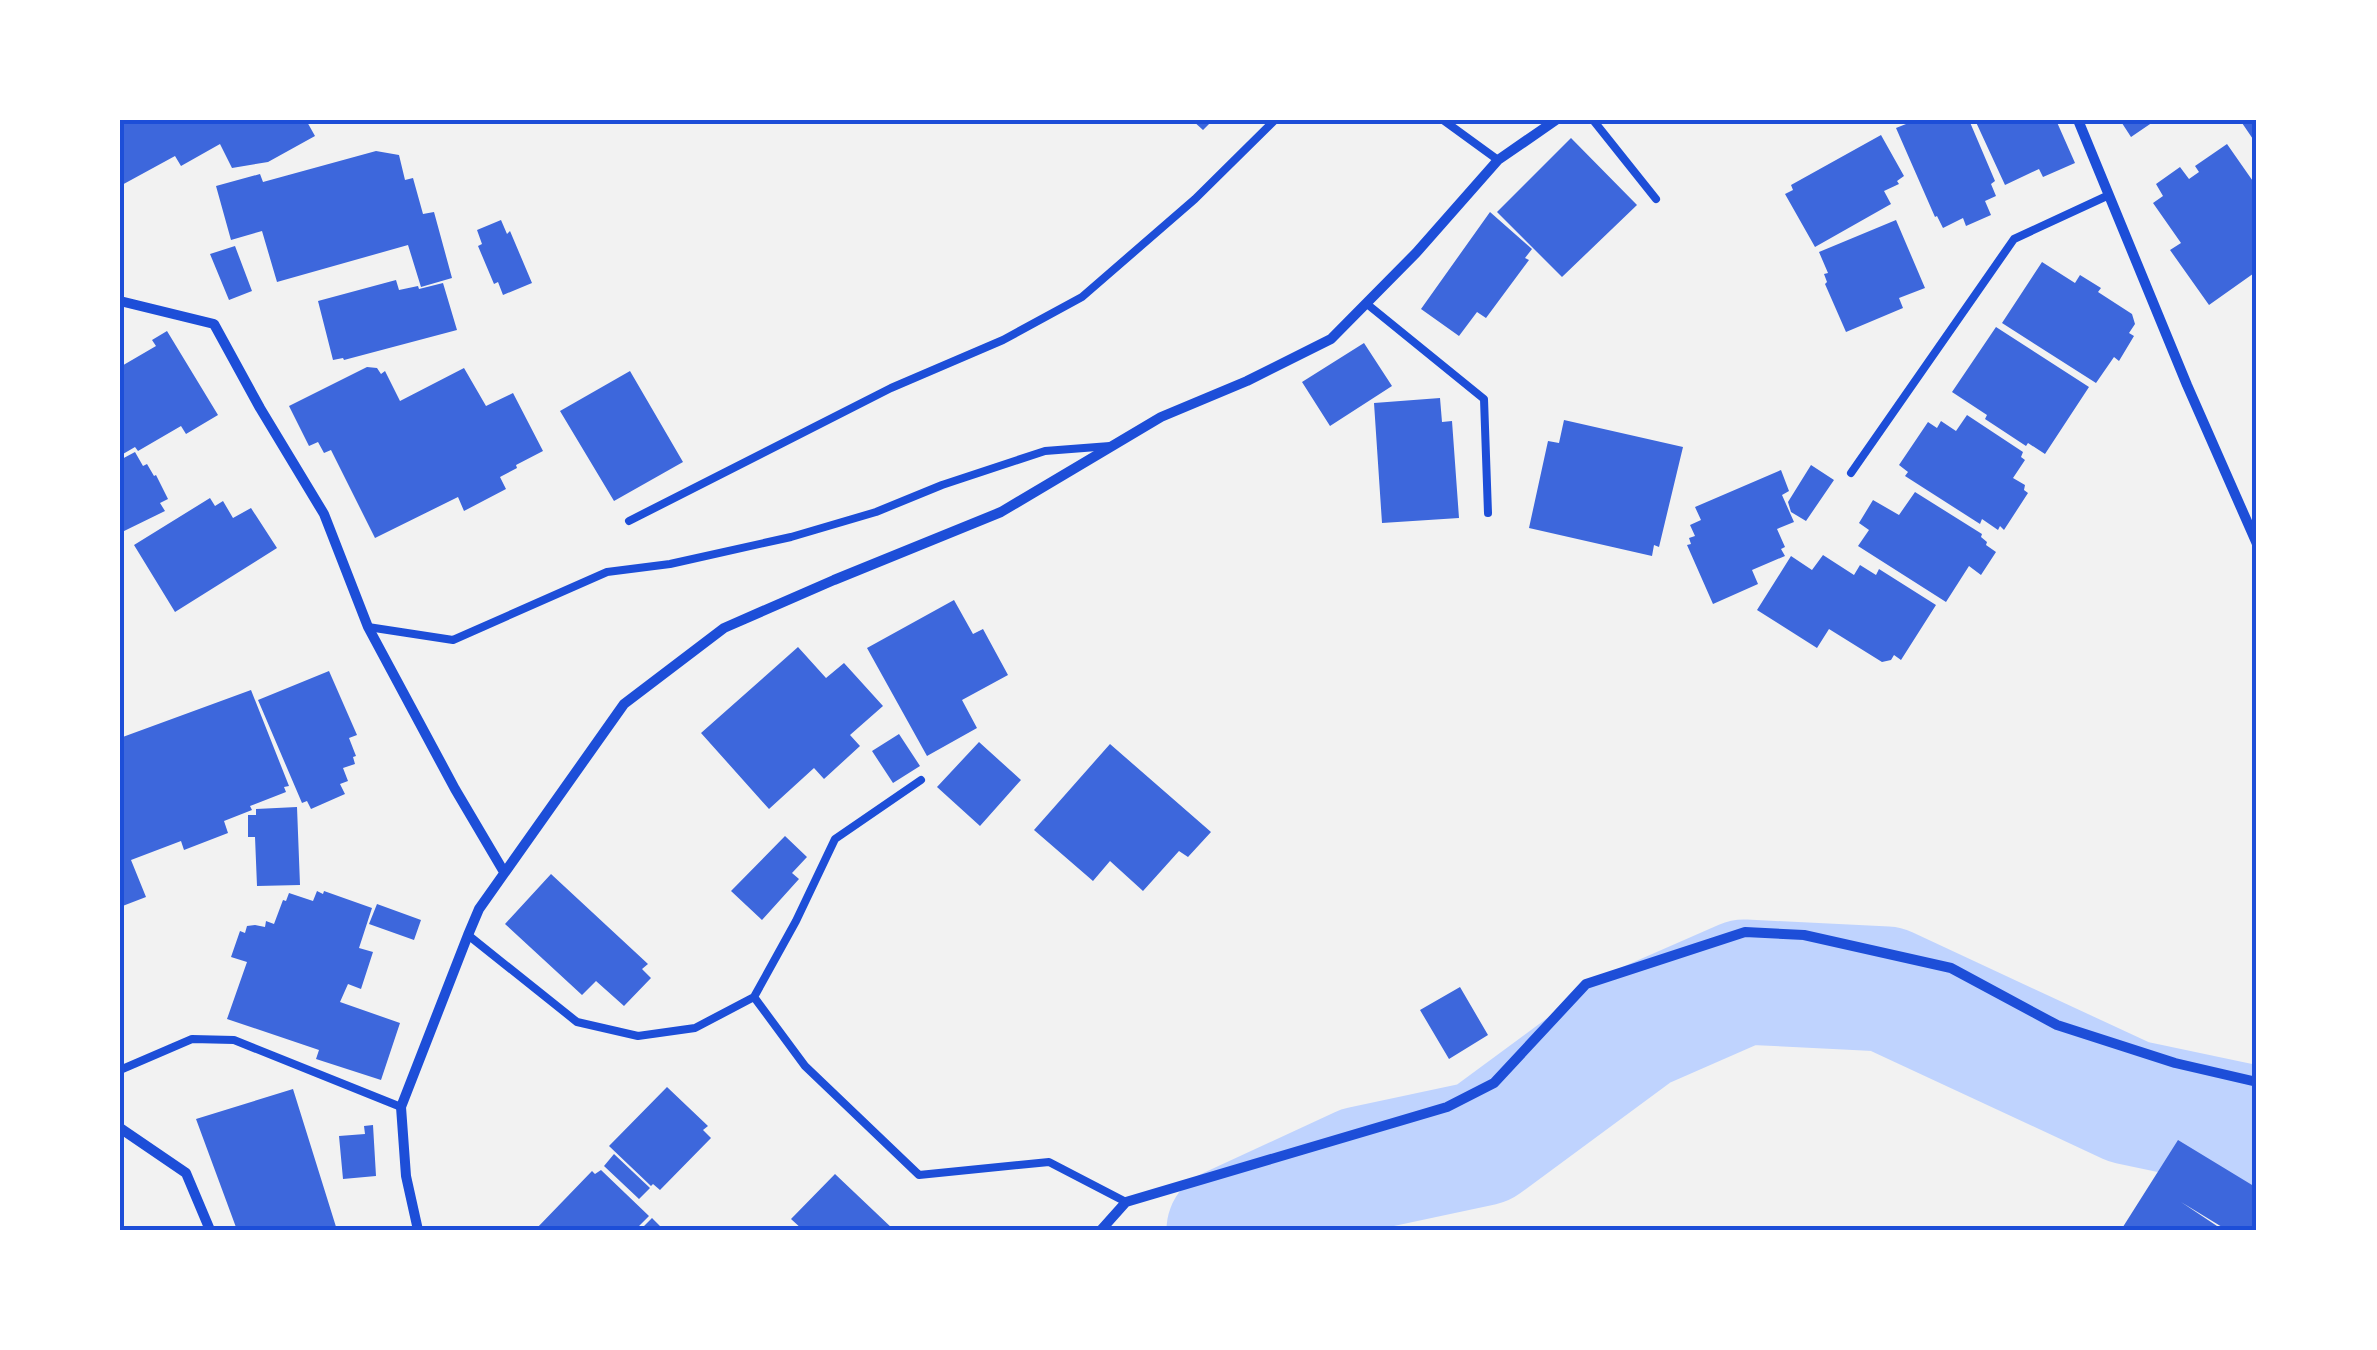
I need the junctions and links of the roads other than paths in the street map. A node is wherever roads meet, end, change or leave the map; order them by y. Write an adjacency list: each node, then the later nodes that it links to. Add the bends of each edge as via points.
1 (1276, 120): 14 (lane, via 1082,297)
2 (1443, 120): 6 (lane)
3 (1556, 120): 6 (street)
4 (1593, 120): 8 (lane)
5 (2078, 120): 7 (street)
6 (1498, 160): 10 (street)
7 (2109, 195): 12 (lane, via 2014,239); 15 (street)
8 (1656, 199)
9 (120, 301): 16 (street, via 214,324 324,514)
10 (1366, 304): 11 (street, via 1331,339); 13 (lane, via 1484,400)
11 (1111, 446): 16 (lane, via 1045,450 791,537 607,572 454,640); 18 (street, via 1002,512 724,628 624,704)
12 (1850, 474)
13 (1488, 513)
14 (629, 522)
15 (2257, 544)
16 (368, 627): 18 (street)
17 (921, 780): 20 (lane, via 835,839)
18 (504, 872): 19 (street)
19 (468, 935): 20 (lane, via 577,1022 638,1036 694,1028); 23 (street)
20 (754, 997): 25 (lane, via 805,1066 919,1175 1048,1162)
21 (120, 1070): 23 (lane, via 192,1039 234,1040)
22 (2257, 1082): 25 (street, via 2058,1025 1951,968 1804,935 1745,932 1586,984 1494,1083 1447,1107)
23 (402, 1107): 27 (street)
24 (120, 1128): 26 (street, via 186,1173)
25 (1126, 1202): 28 (street)
26 (210, 1230)
27 (418, 1230)
28 (1101, 1230)

